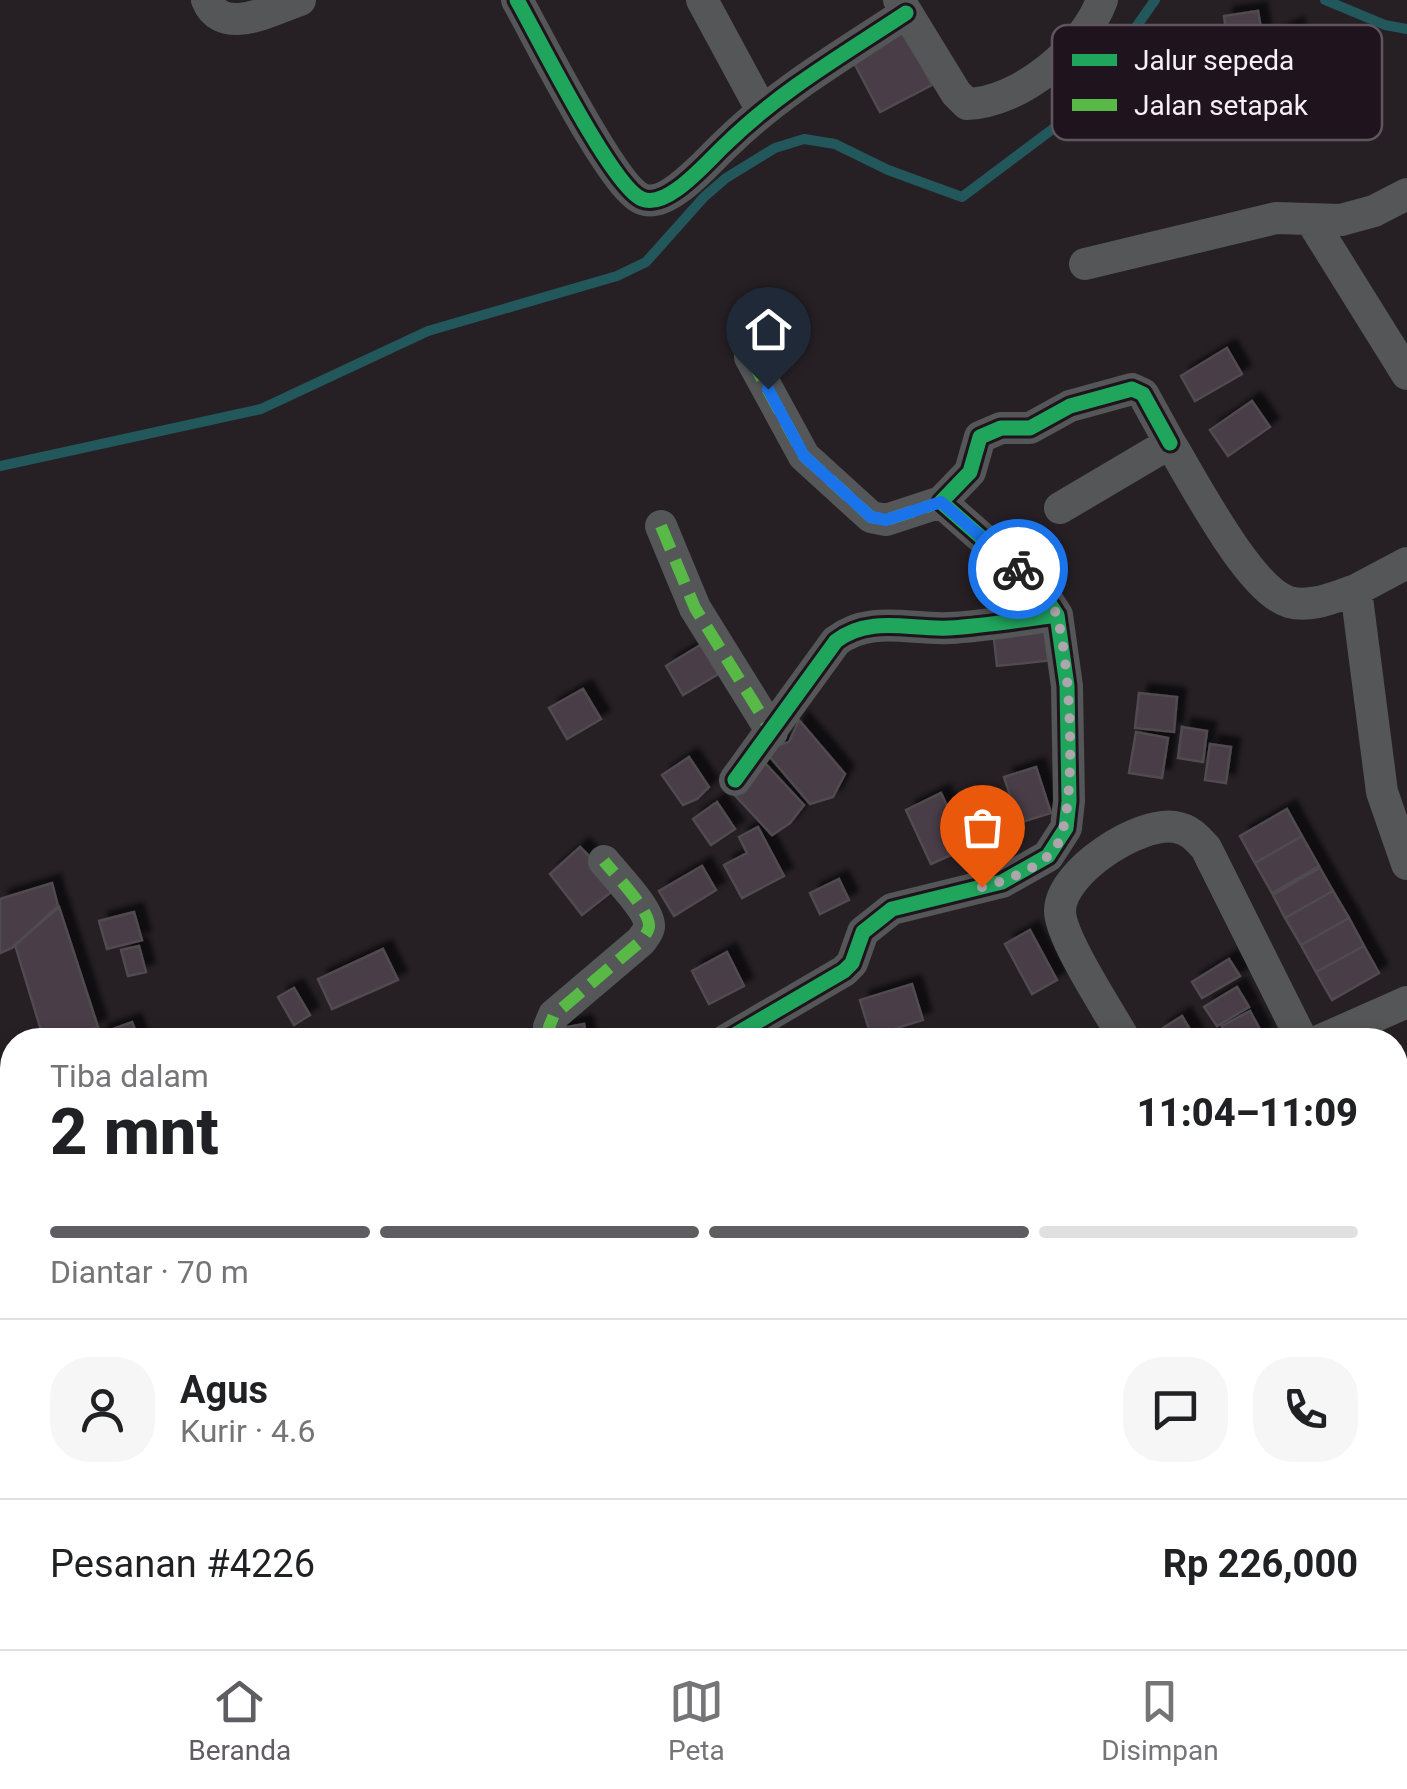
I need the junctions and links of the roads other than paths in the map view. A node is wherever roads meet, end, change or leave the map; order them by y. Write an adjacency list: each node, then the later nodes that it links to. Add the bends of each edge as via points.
1 (208, 0): 2 (street, via 228,20)
2 (300, 0)
3 (517, 0): 9 (street, via 616,174 640,199 664,199)
4 (702, 0): 9 (street)
5 (1102, 0): 7 (street)
6 (902, 6): 8 (street, via 967,104 984,103); 9 (street)
7 (1092, 25)
8 (1052, 66)
9 (761, 109)
10 (1407, 194): 11 (street, via 1341,220)
11 (1311, 220): 12 (street, via 1276,218); 14 (street)
12 (1085, 264)
13 (750, 357): 16 (street, via 804,456 871,517 886,520)
14 (1407, 374)
15 (1170, 443): 16 (street, via 1143,394 1132,389 1070,406 1030,428 986,432 970,472); 17 (street); 20 (street, via 1256,581 1285,601 1309,605)
16 (941, 502): 21 (street, via 1040,589)
17 (1060, 508)
18 (661, 526): 22 (street, via 694,608)
19 (1407, 563): 20 (street)
20 (1356, 590): 25 (street, via 1382,792)
21 (1057, 616): 22 (street, via 948,628 885,625 846,634); 28 (street, via 1067,686 1069,801 1066,828 1048,856 1002,882 892,909 863,932 844,972)
22 (772, 732): 23 (street)
23 (735, 780)
24 (604, 861): 27 (street, via 639,904 649,928 554,1015)
25 (1407, 864)
26 (1407, 1002): 31 (street)
27 (549, 1028)
28 (747, 1028)
29 (1119, 1028): 30 (street, via 1067,936 1060,897 1086,864 1121,843 1172,826 1206,848)
30 (1296, 1028)
31 (1348, 1028)

